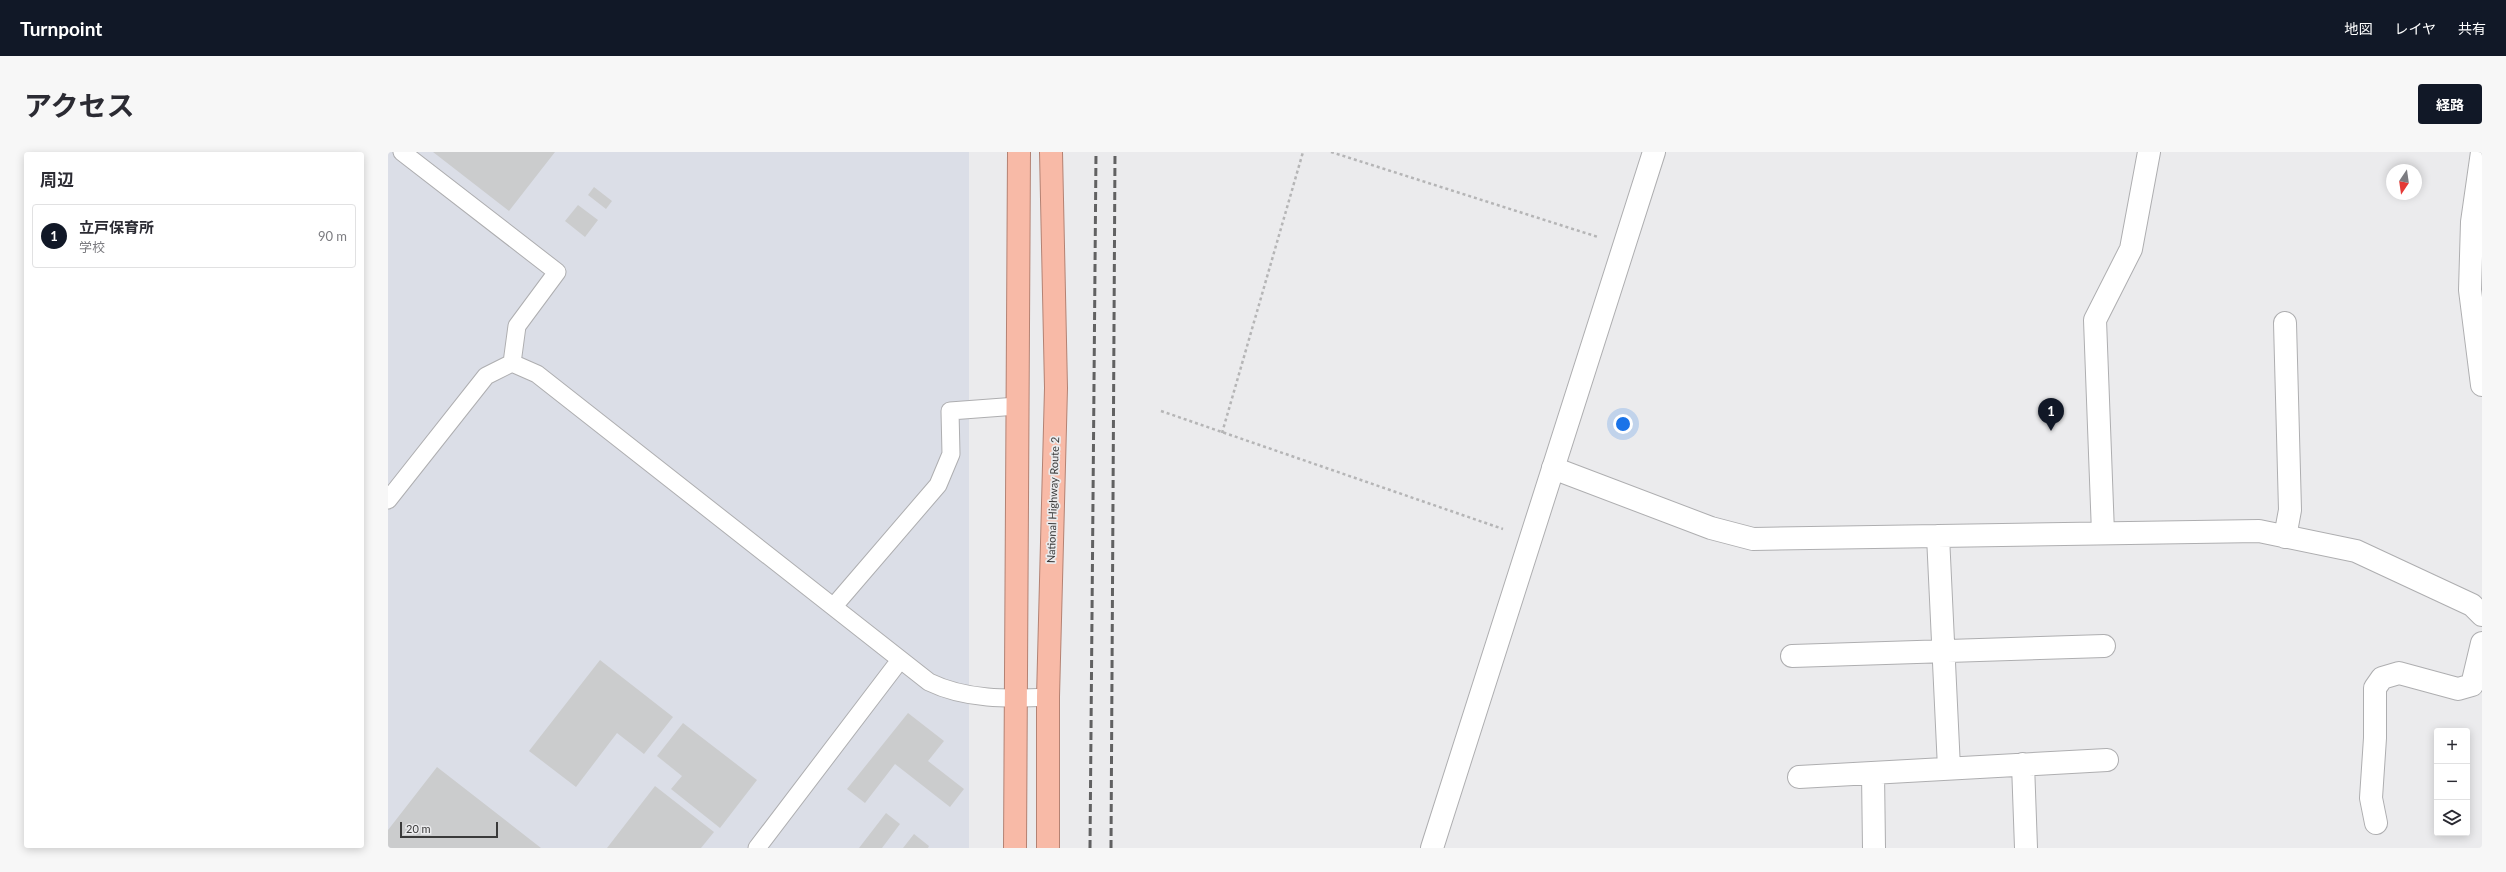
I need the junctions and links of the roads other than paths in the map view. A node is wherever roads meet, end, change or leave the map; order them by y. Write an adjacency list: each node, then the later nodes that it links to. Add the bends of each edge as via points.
1 (402, 152): 8 (lane, via 557,272 517,326)
2 (1019, 152): 10 (highway)
3 (1051, 152): 23 (highway, National Highway Route 2, via 1056,388)
4 (1654, 152): 11 (street)
5 (2149, 152): 13 (street, via 2131,249 2094,320)
6 (2482, 152): 9 (street, via 2472,222 2470,290)
7 (2285, 323): 15 (street, via 2290,510)
8 (512, 363): 12 (lane, via 486,376); 16 (lane, via 537,374)
9 (2482, 385)
10 (1017, 406): 16 (lane, via 950,411 951,454 938,485); 24 (highway)
11 (1553, 468): 14 (street, via 1712,528 1753,539); 34 (street)
12 (388, 500)
13 (2103, 533): 14 (street); 15 (street, via 2259,531)
14 (1938, 536): 20 (street)
15 (2285, 537): 17 (street, via 2356,551 2472,605)
16 (834, 606): 22 (lane)
17 (2481, 612)
18 (2482, 643): 30 (street, via 2472,684 2458,689 2399,673 2382,678 2375,688 2371,798)
19 (2104, 646): 20 (street)
20 (1944, 651): 21 (street); 27 (street)
21 (1792, 656)
22 (900, 660): 24 (lane, via 929,682 945,690); 31 (lane)
23 (1048, 697): 24 (lane); 33 (highway, National Highway Route 2)
24 (1015, 698): 32 (highway)
25 (2107, 760): 26 (street)
26 (2023, 764): 27 (street); 36 (street)
27 (1949, 768): 28 (street)
28 (1873, 773): 29 (street); 35 (street)
29 (1799, 777)
30 (2376, 823)
31 (757, 848)
32 (1015, 848)
33 (1048, 848)
34 (1432, 848)
35 (1874, 848)
36 (2026, 848)

